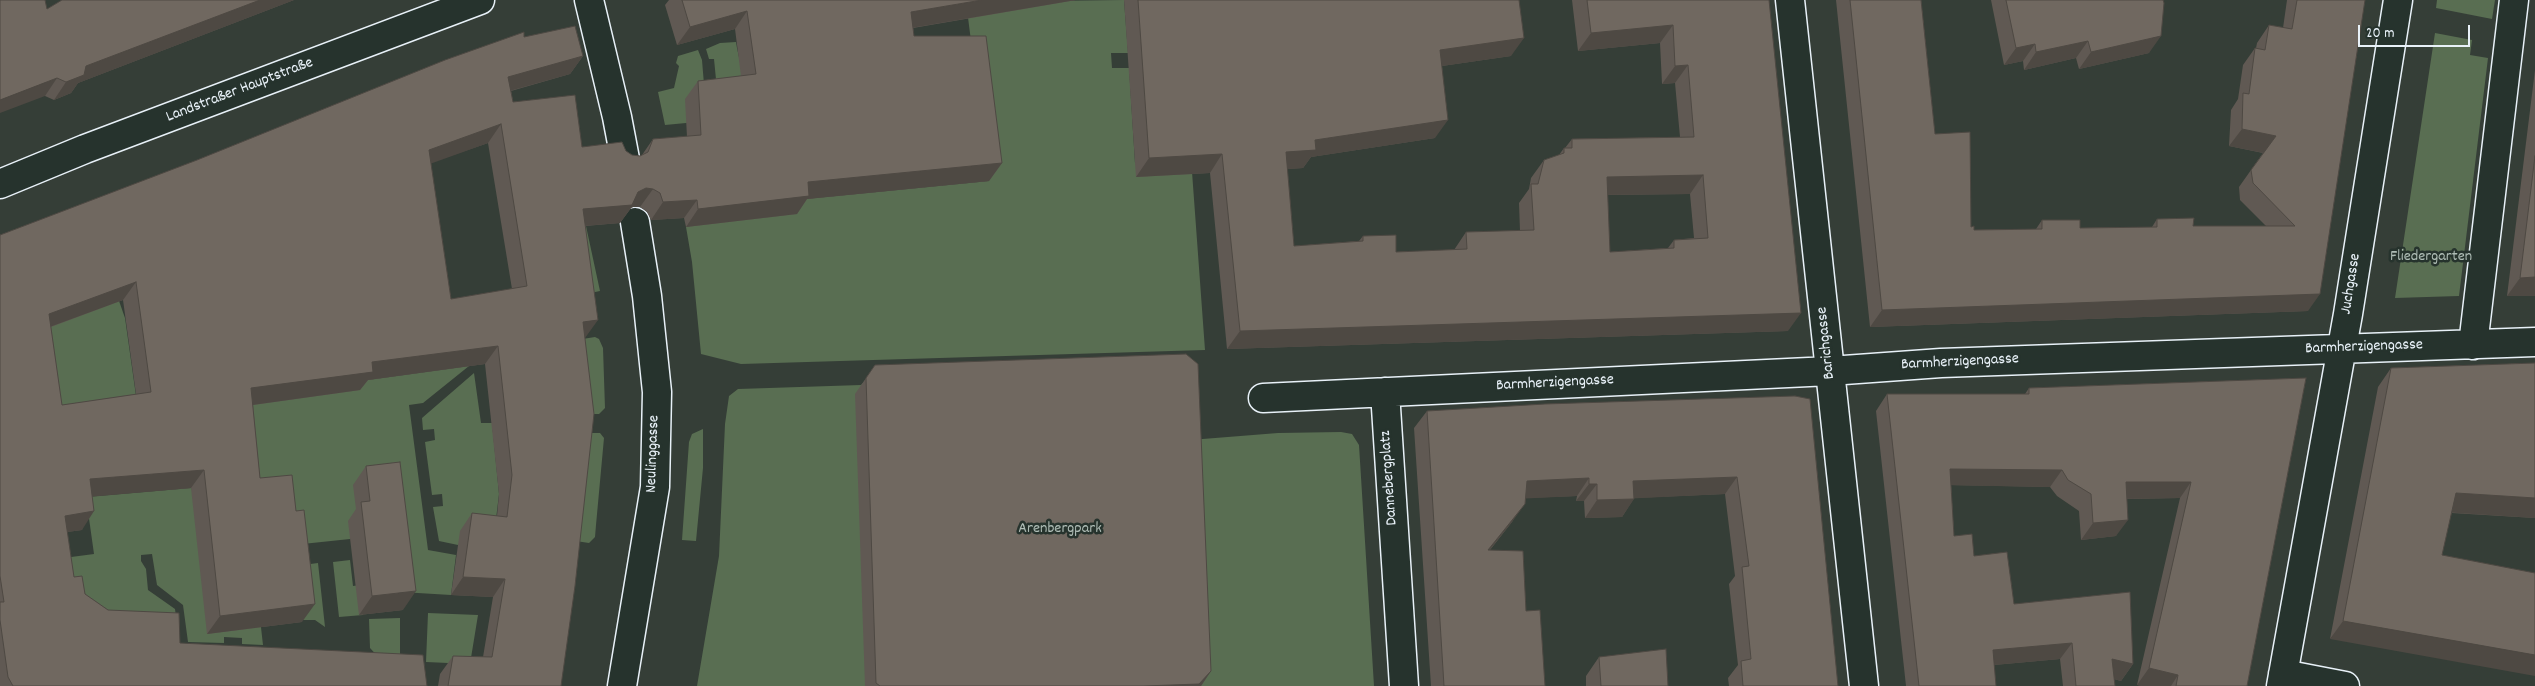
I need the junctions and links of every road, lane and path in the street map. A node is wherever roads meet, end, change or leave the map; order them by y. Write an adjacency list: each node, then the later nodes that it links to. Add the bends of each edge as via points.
1 (480, 0): 7 (street, Landstraßer Hauptstraße)
2 (589, 0): 6 (street)
3 (1790, 0): 12 (street, Barichgasse)
4 (2398, 0): 11 (street, Juchgasse)
5 (2514, 0): 10 (street)
6 (625, 159)
7 (0, 184)
8 (635, 222): 16 (street, Neulinggasse, via 657,392 655,487)
9 (2535, 342): 10 (street, Barmherzigengasse)
10 (2473, 345): 11 (street, Barmherzigengasse)
11 (2342, 348): 12 (street, Barmherzigengasse, via 1941,363); 15 (street, Juchgasse)
12 (1830, 371): 13 (street, Barmherzigengasse); 18 (street, Barichgasse)
13 (1385, 392): 14 (street); 17 (street, Dannebergplatz)
14 (1263, 398)
15 (2282, 680): 19 (street)
16 (622, 686)
17 (1404, 686)
18 (1864, 686)
19 (2345, 686)

